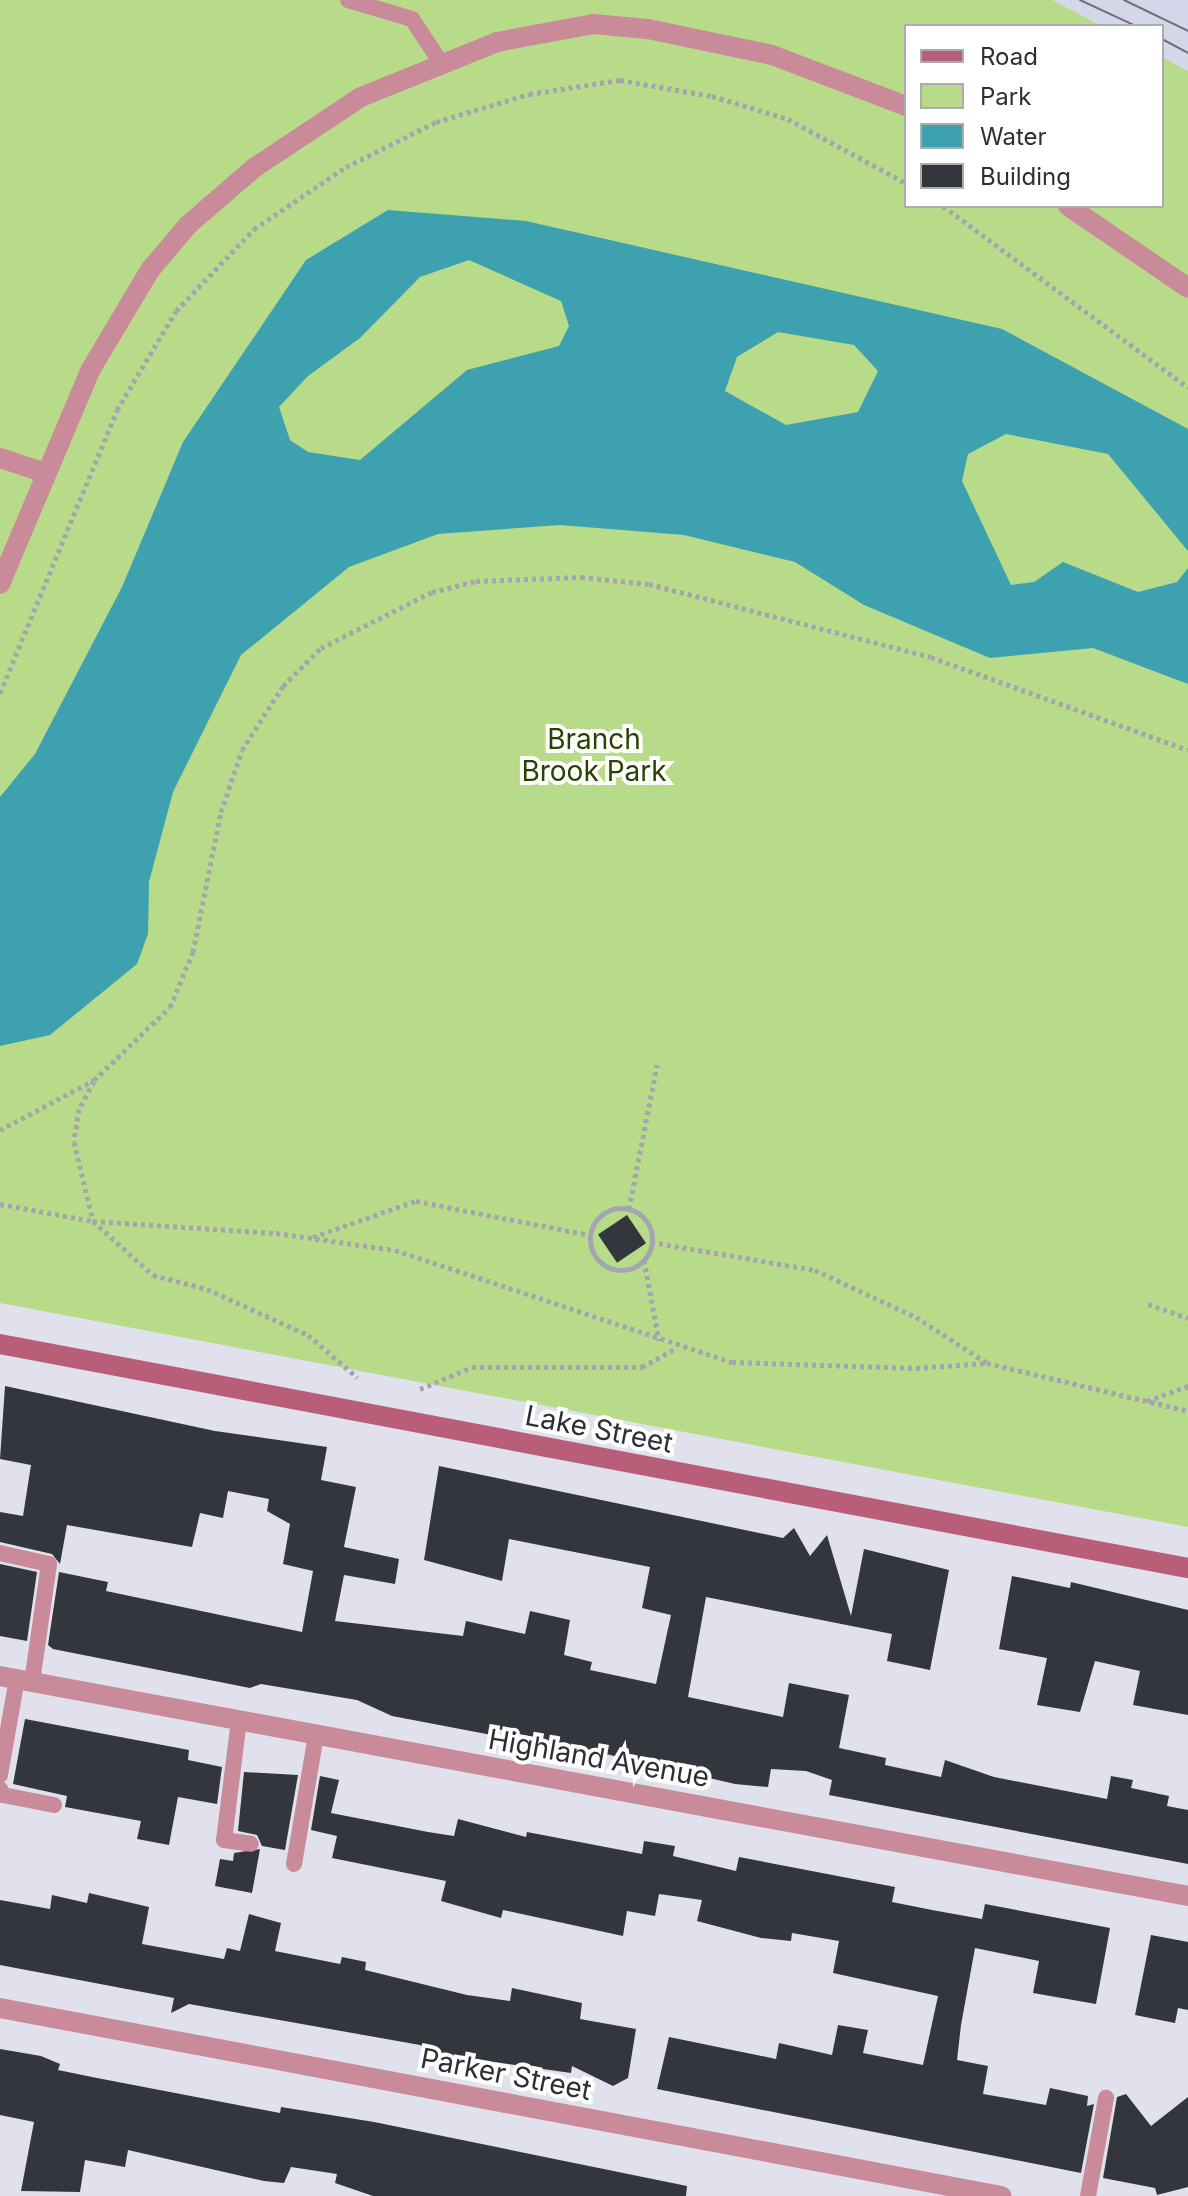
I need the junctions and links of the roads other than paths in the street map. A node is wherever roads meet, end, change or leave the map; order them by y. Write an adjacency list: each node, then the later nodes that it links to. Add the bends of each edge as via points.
1 (348, 0): 2 (lane, via 412,19)
2 (441, 63): 3 (street, via 544,30 621,26 772,55); 7 (street, via 334,113 271,155 188,225 150,270 105,343)
3 (904, 105)
4 (1071, 208): 5 (street)
5 (1188, 288)
6 (0, 458): 7 (street)
7 (45, 473): 8 (street)
8 (0, 584)
9 (0, 1344): 11 (street, Lake Street)
10 (0, 1553): 12 (lane, via 49,1564)
11 (1188, 1568)
12 (16, 1679): 13 (street, Highland Avenue); 15 (lane)
13 (239, 1720): 14 (street, Highland Avenue); 18 (lane, via 224,1840)
14 (316, 1735): 19 (lane); 20 (street, Highland Avenue)
15 (0, 1775)
16 (0, 1789): 17 (lane, via 3,1795)
17 (54, 1805)
18 (251, 1844)
19 (294, 1864)
20 (1188, 1896)
21 (0, 2008): 23 (street, Parker Street)
22 (1106, 2098): 24 (lane)
23 (1002, 2196)
24 (1088, 2196)

